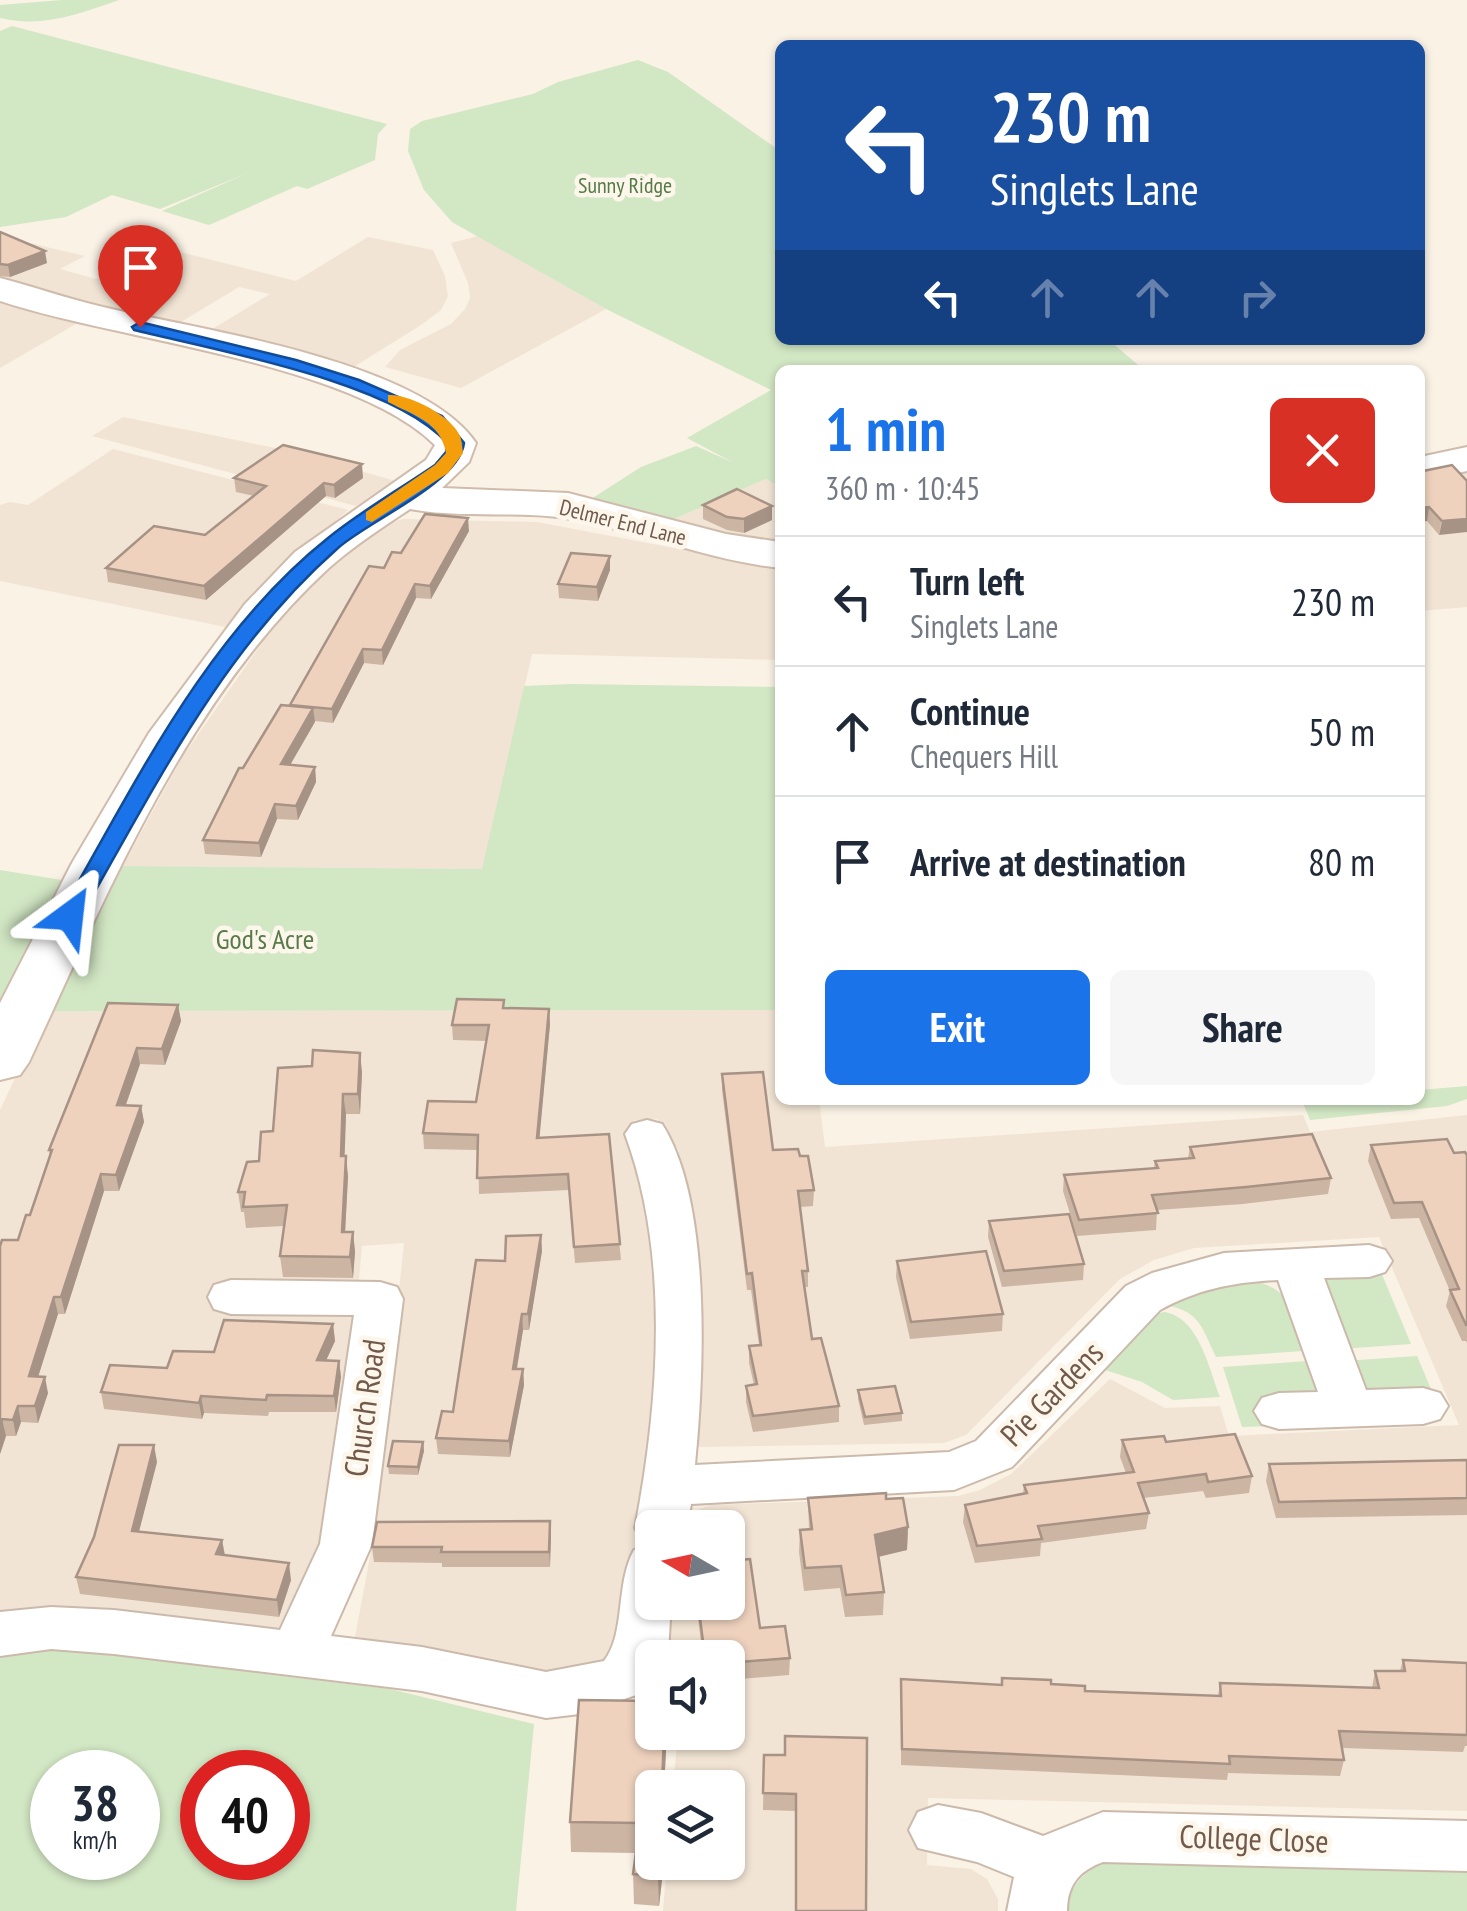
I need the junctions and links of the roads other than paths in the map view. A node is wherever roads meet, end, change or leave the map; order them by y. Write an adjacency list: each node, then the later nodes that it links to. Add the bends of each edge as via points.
1 (0, 290): 4 (street, via 353,383 436,420 456,443 449,462)
2 (1467, 459): 3 (street)
3 (1425, 468)
4 (405, 495): 5 (street, Delmer End Lane, via 570,506 726,549); 6 (street, via 312,560 193,702 70,916)
5 (775, 554)
6 (0, 1062)
7 (647, 1134): 14 (street, via 657,1153 675,1268 674,1432)
8 (1369, 1261): 9 (street, Pie Gardens)
9 (1296, 1265): 12 (street); 14 (street, Pie Gardens, via 1205,1271 1162,1286 994,1454 954,1471)
10 (230, 1297): 17 (street, Church Road, via 380,1299 346,1544)
11 (1423, 1406): 12 (street)
12 (1348, 1408): 13 (street)
13 (1280, 1411)
14 (665, 1506)
15 (643, 1620): 17 (street, via 641,1654 624,1677 580,1692 546,1695 422,1669)
16 (0, 1634): 17 (street, via 51,1628 114,1632)
17 (295, 1655)
18 (938, 1830): 20 (street, College Close, via 981,1838)
19 (1467, 1846): 20 (street, College Close, via 1134,1835 1081,1841)
20 (1044, 1888)

